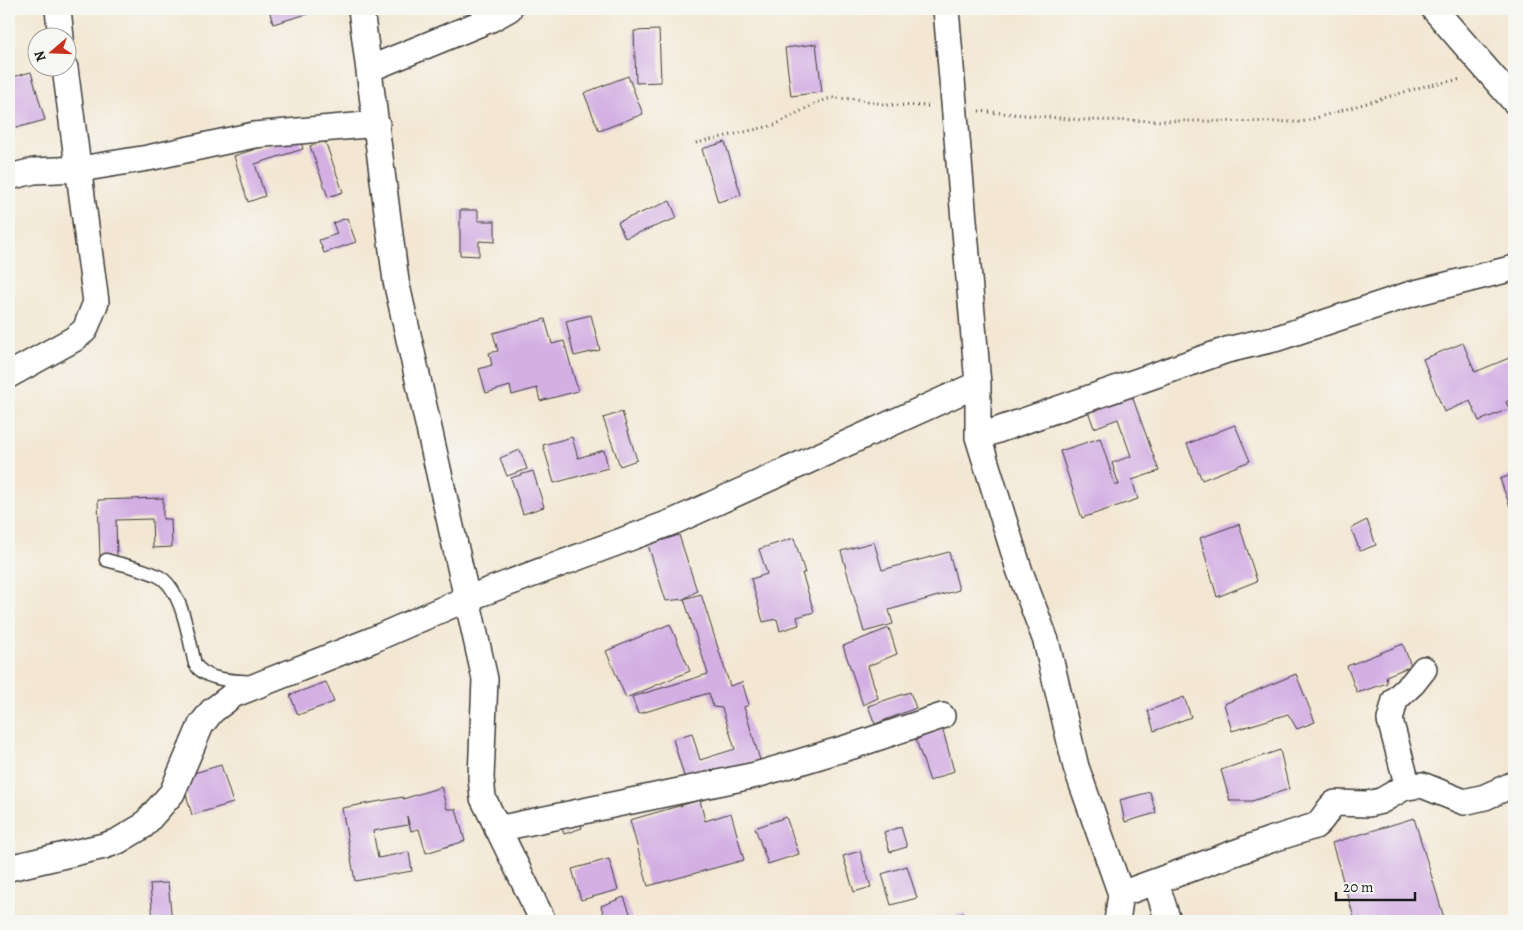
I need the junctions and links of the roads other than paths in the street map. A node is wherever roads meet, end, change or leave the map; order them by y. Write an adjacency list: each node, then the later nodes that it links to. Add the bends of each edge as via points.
1 (58, 9): 6 (street)
2 (361, 9): 7 (street)
3 (509, 9): 7 (street)
4 (946, 9): 16 (street)
5 (1434, 9): 8 (street)
6 (61, 28)
7 (369, 69): 11 (street)
8 (1503, 74): 10 (street)
9 (66, 78): 12 (street)
10 (1514, 101)
11 (377, 124): 12 (street, via 254,135); 19 (street, via 396,281)
12 (80, 169): 13 (street, via 34,171); 15 (street, via 96,302 92,317 85,330 74,339)
13 (9, 177)
14 (1514, 268): 17 (street, via 1410,294 1278,338 1227,350)
15 (9, 375)
16 (978, 384): 17 (street); 19 (street, via 675,521)
17 (978, 437): 28 (street, via 1019,568 1046,641 1076,767)
18 (106, 560): 21 (lane, via 160,576 173,589 199,670 218,678)
19 (466, 599): 21 (street, via 372,640); 25 (street, via 485,679 483,798)
20 (1424, 669): 24 (street, via 1395,700 1390,720)
21 (262, 682): 26 (street, via 233,695 201,724 172,793 143,826 104,846)
22 (942, 716): 25 (street, via 756,775)
23 (1514, 784): 24 (street, via 1464,802 1422,785)
24 (1408, 787): 27 (street, via 1368,804 1335,803 1315,826)
25 (498, 829): 29 (street)
26 (9, 868)
27 (1156, 882): 28 (street); 31 (street)
28 (1121, 894): 30 (street)
29 (543, 921)
30 (1118, 921)
31 (1168, 921)

